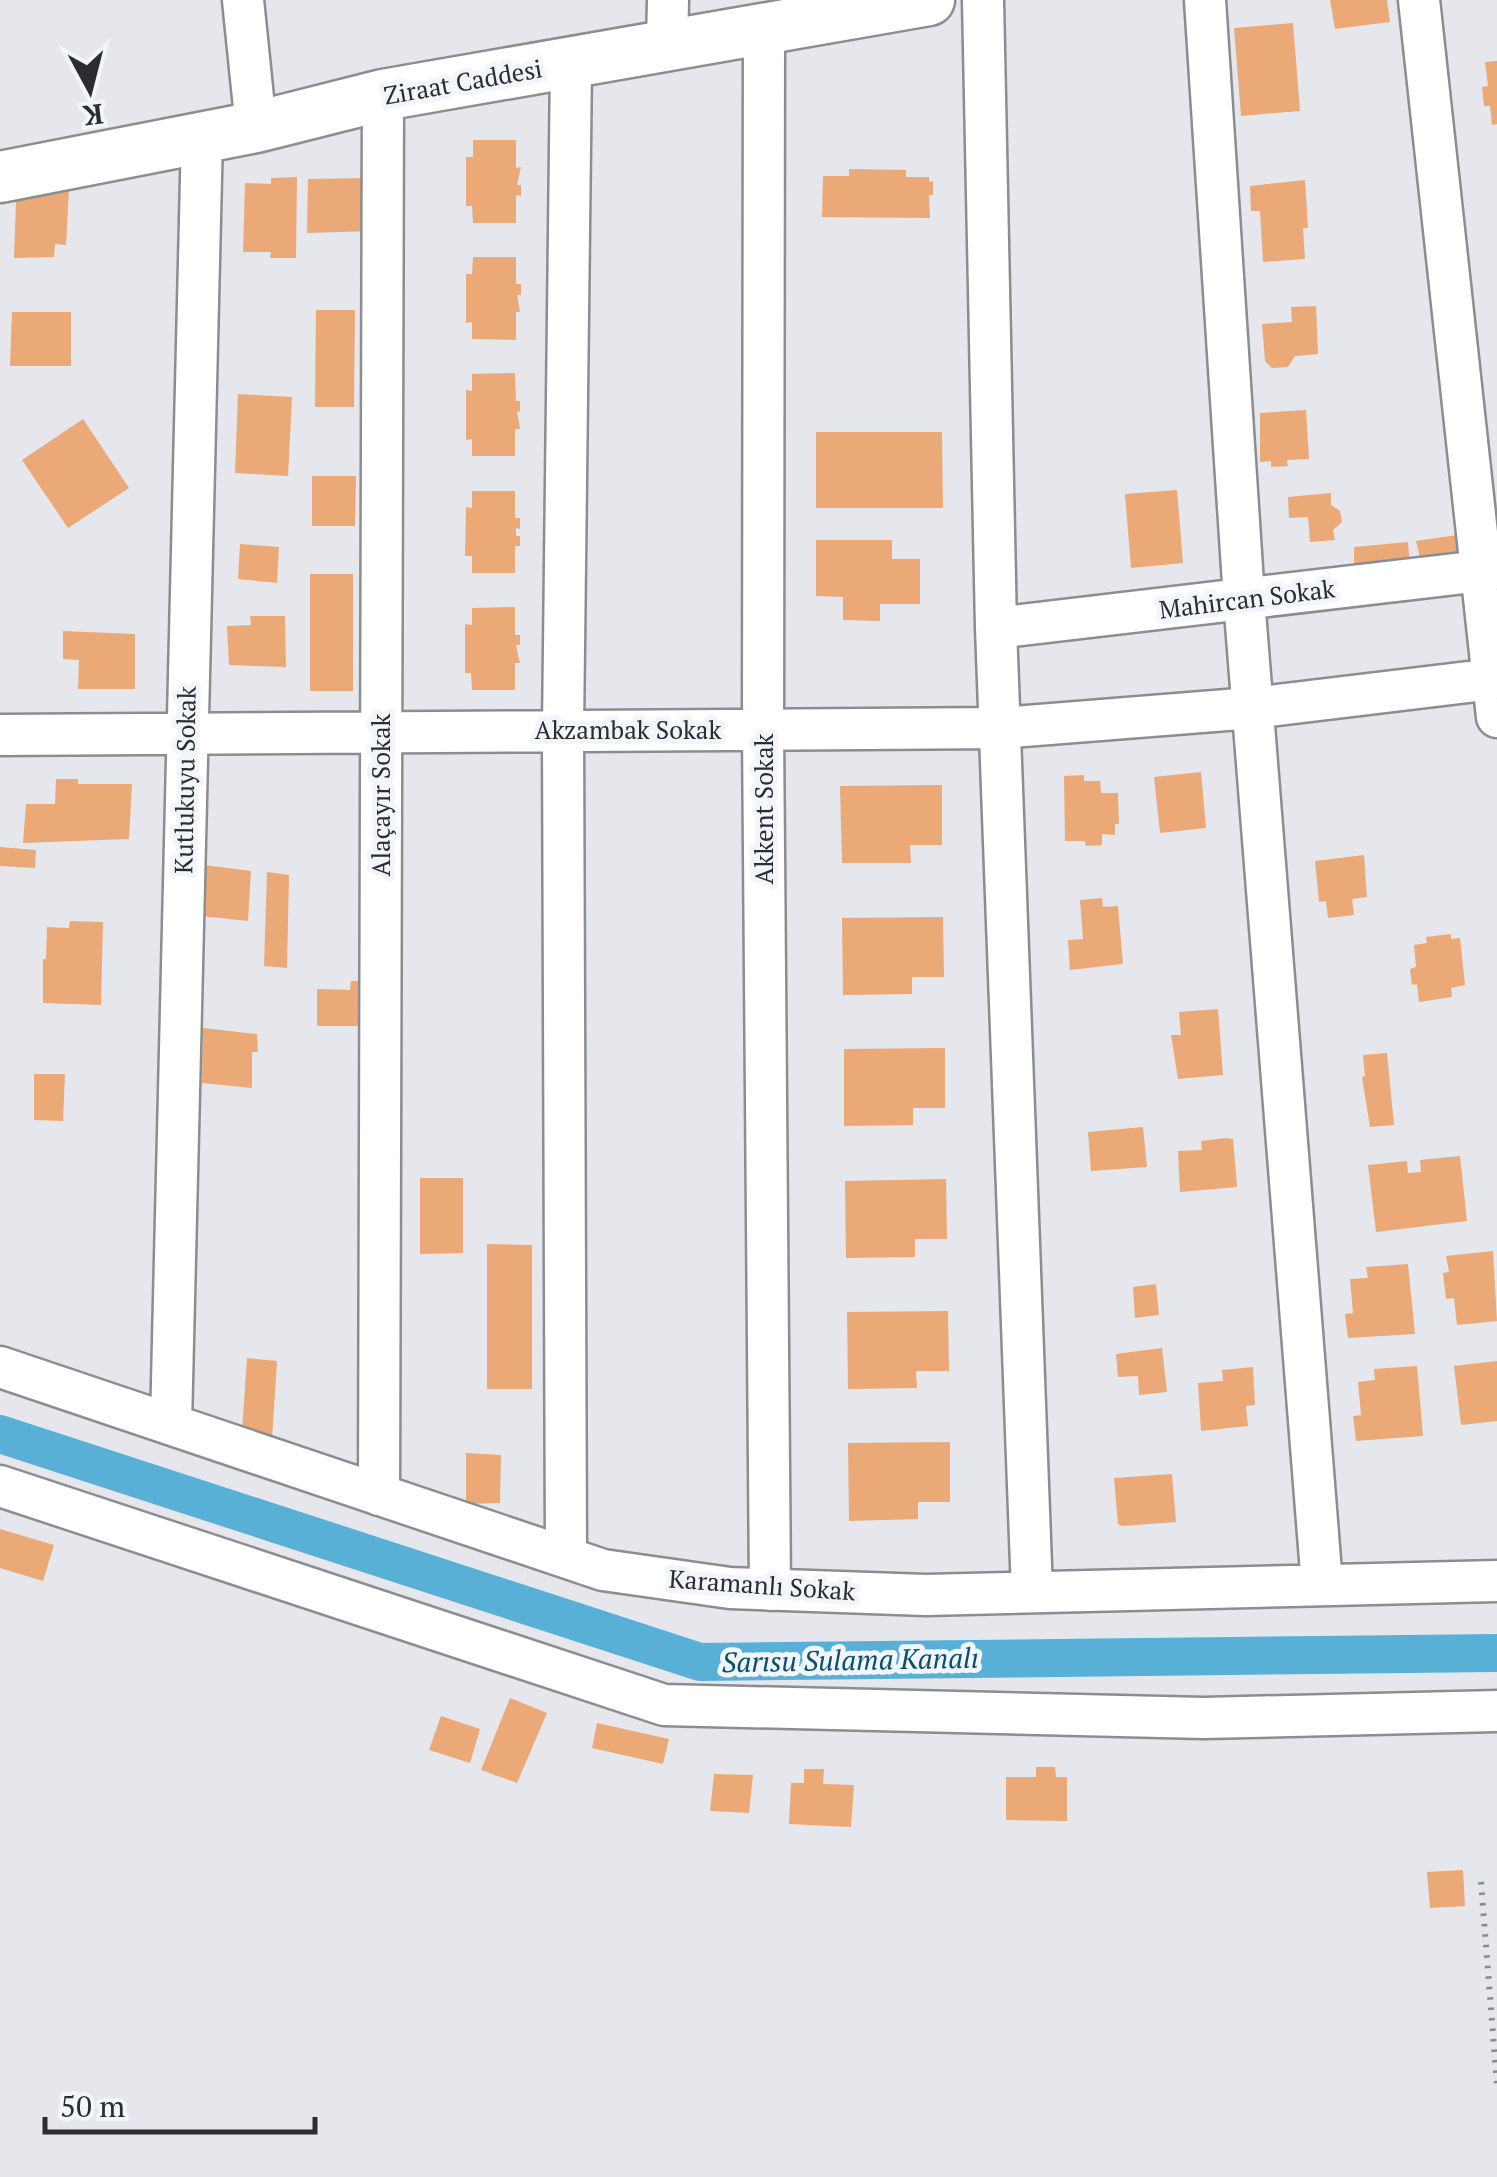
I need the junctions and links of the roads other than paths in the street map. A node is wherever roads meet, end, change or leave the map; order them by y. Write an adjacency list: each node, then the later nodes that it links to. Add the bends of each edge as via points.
1 (242, 0): 10 (street)
2 (930, 0): 7 (street, Ziraat Caddesi)
3 (983, 0): 15 (street)
4 (1205, 0): 14 (street)
5 (1419, 0): 13 (street)
6 (667, 22): 7 (street, Ziraat Caddesi); 8 (street, Ziraat Caddesi)
7 (764, 28): 20 (street, Akkent Sokak)
8 (572, 64): 9 (street, Ziraat Caddesi); 19 (street)
9 (383, 95): 10 (street, Ziraat Caddesi); 21 (street, Alaçayır Sokak)
10 (256, 128): 11 (street, Ziraat Caddesi)
11 (202, 136): 12 (street, Ziraat Caddesi); 22 (street, Kutlukuyu Sokak)
12 (0, 177)
13 (1489, 570): 14 (street, Mahircan Sokak); 16 (street)
14 (1244, 599): 15 (street, Mahircan Sokak); 17 (street)
15 (996, 628): 18 (street)
16 (1495, 698): 17 (street, Akzambak Sokak)
17 (1252, 708): 18 (street, Akzambak Sokak); 30 (street)
18 (1000, 728): 20 (street, Akzambak Sokak); 32 (street)
19 (563, 730): 20 (street, Akzambak Sokak); 21 (street, Akzambak Sokak); 28 (street)
20 (763, 730): 31 (street, Akkent Sokak)
21 (381, 732): 22 (street, Akzambak Sokak); 27 (street, Alaçayır Sokak)
22 (185, 733): 23 (street, Akzambak Sokak); 25 (street, Kutlukuyu Sokak)
23 (0, 735)
24 (0, 1366): 25 (street, Karamanlı Sokak)
25 (171, 1424): 27 (street, Karamanlı Sokak)
26 (0, 1486): 33 (street, via 664,1705 1204,1718)
27 (379, 1495): 28 (street, Karamanlı Sokak)
28 (566, 1557): 31 (street, Karamanlı Sokak, via 603,1570)
29 (1497, 1581): 30 (street, Karamanlı Sokak)
30 (1322, 1585): 32 (street, Karamanlı Sokak)
31 (770, 1590): 32 (street, Karamanlı Sokak)
32 (1032, 1592)
33 (1497, 1711)

